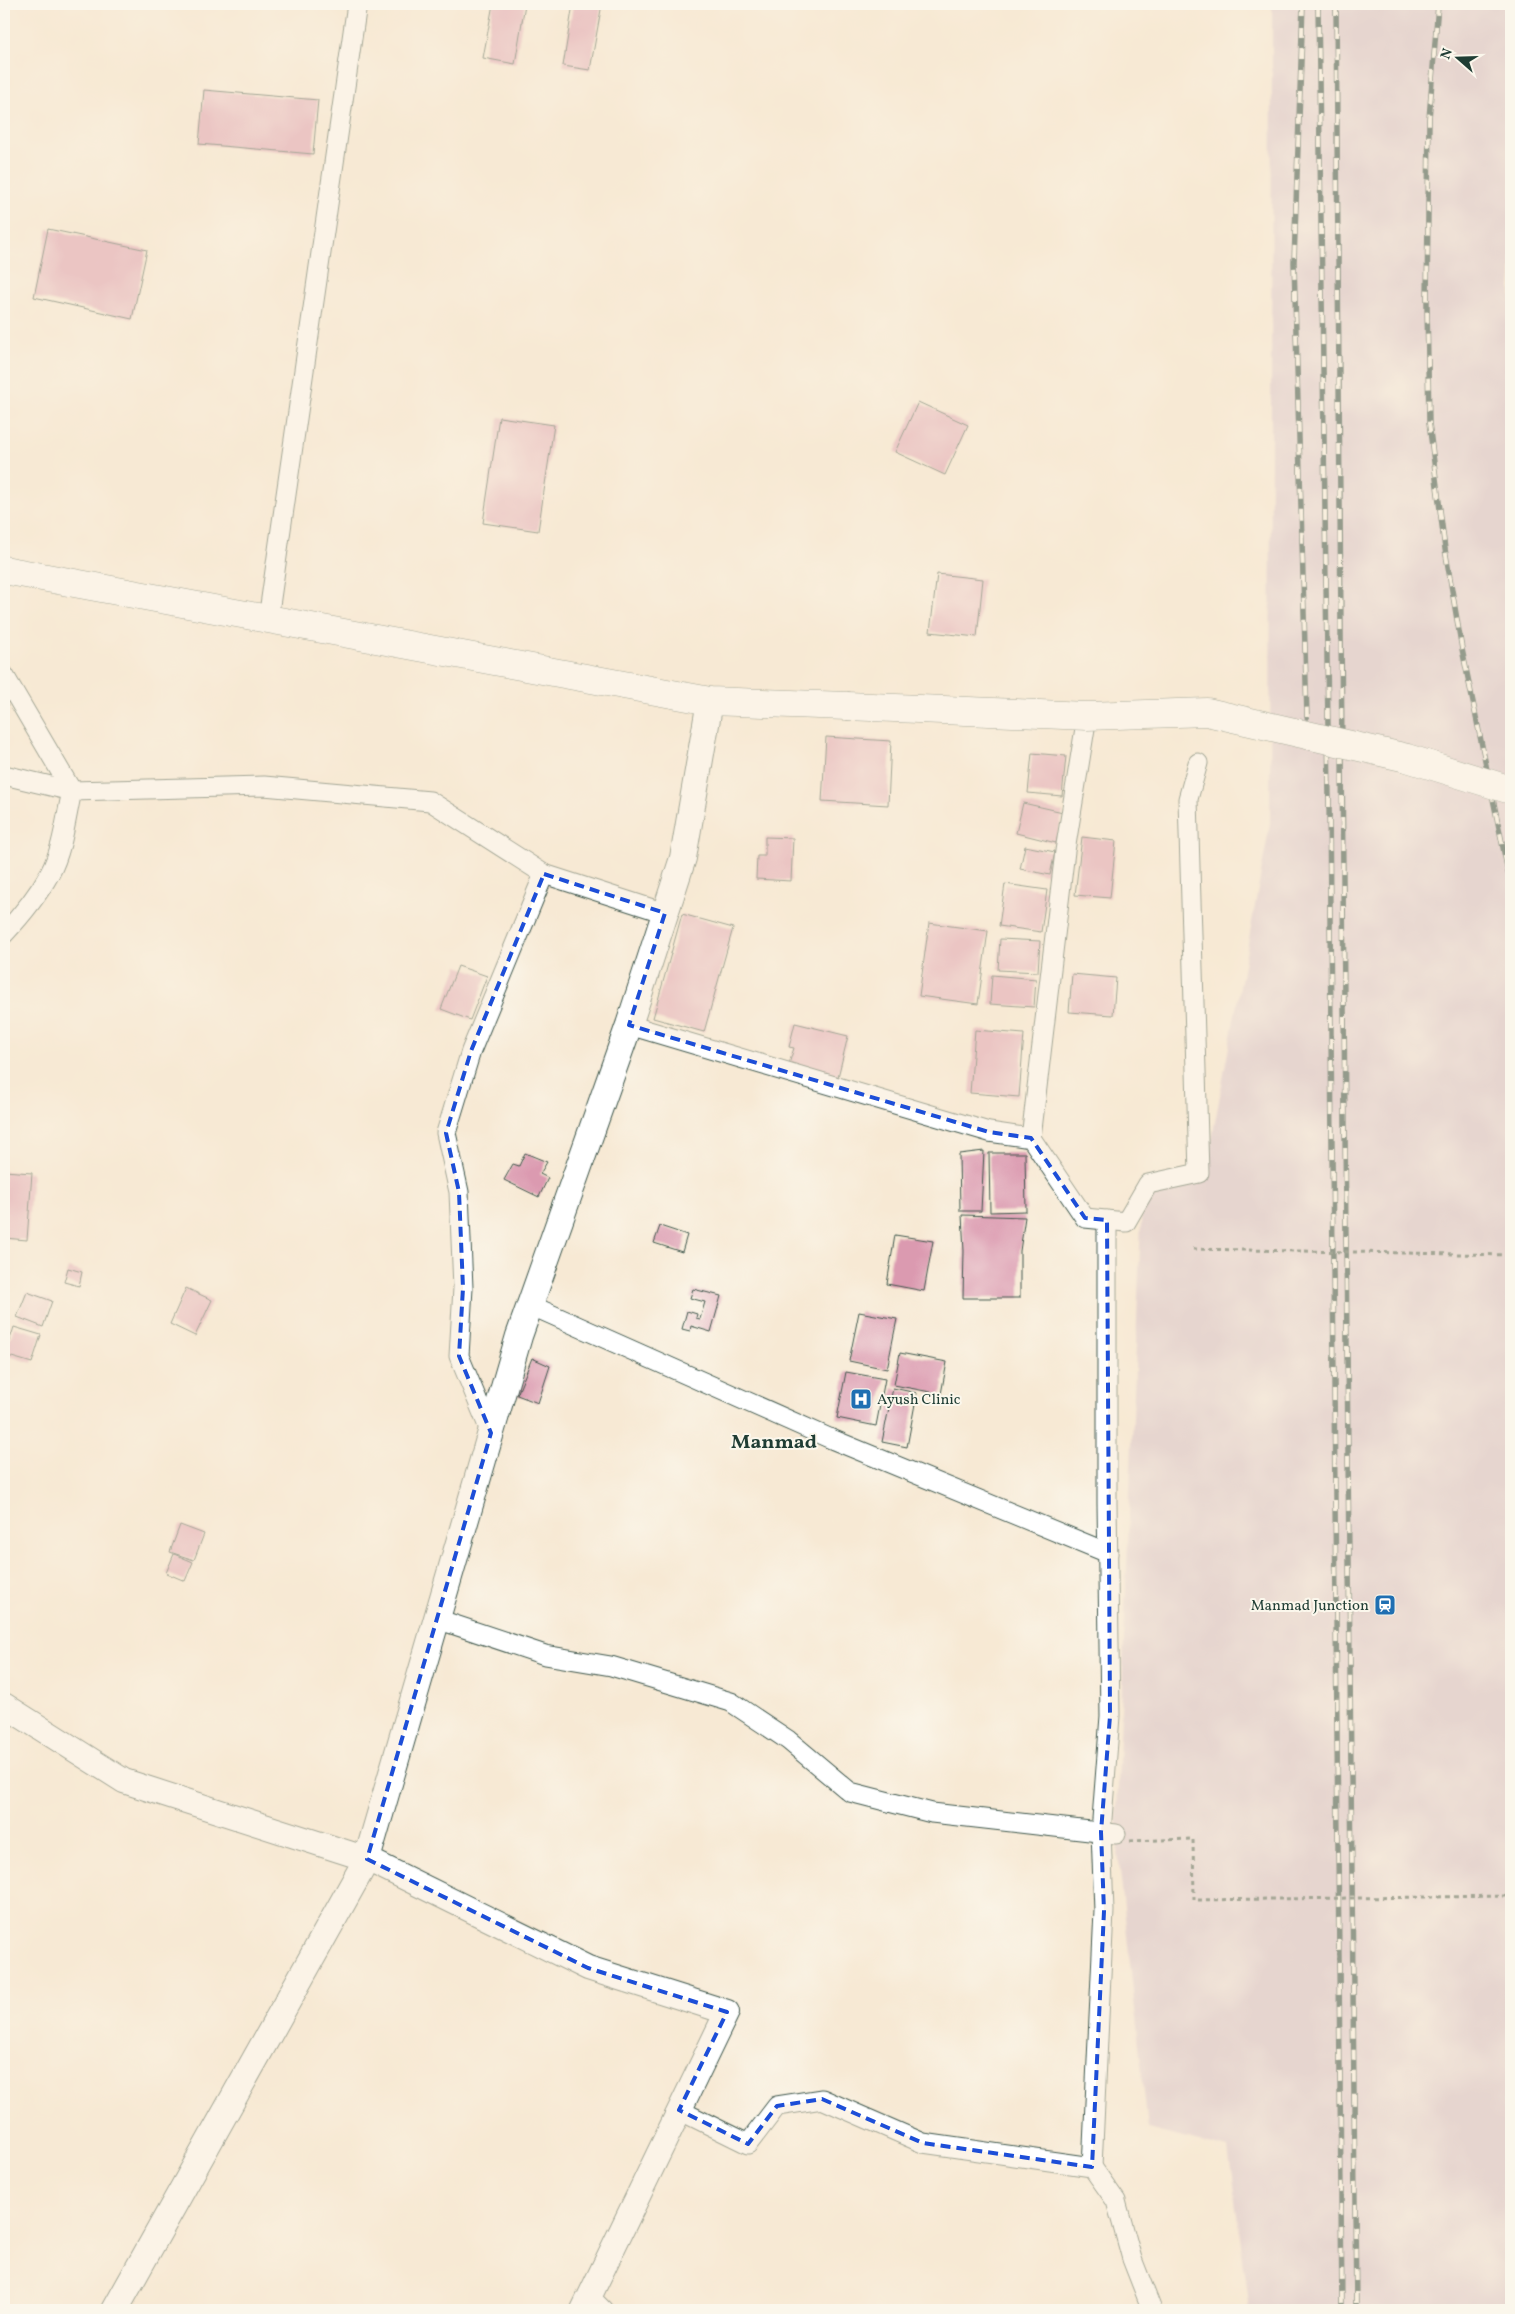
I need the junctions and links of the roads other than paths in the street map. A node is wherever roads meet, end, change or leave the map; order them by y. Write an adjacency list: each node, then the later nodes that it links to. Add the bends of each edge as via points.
1 (357, 4): 3 (street)
2 (4, 570): 3 (highway)
3 (268, 619): 5 (highway)
4 (4, 675): 10 (street)
5 (710, 701): 6 (highway, bridge); 12 (main road, via 683,858)
6 (1087, 716): 9 (highway, bridge, via 1206,712 1407,758); 15 (street, via 1064,851)
7 (1198, 764): 16 (street, via 1188,800 1199,1173 1148,1184 1126,1222)
8 (4, 775): 10 (street)
9 (1511, 790)
10 (72, 791): 11 (street, via 264,786 430,801); 13 (street, via 51,872 21,916)
11 (544, 874): 12 (street); 18 (street, via 470,1051 446,1133 458,1192 463,1288 459,1356)
12 (665, 913): 14 (main road)
13 (4, 934)
14 (629, 1025): 15 (street, via 988,1132); 17 (main road)
15 (1031, 1138): 16 (street, via 1085,1218)
16 (1107, 1220): 19 (street)
17 (530, 1305): 18 (main road); 19 (street, via 828,1438)
18 (490, 1433): 20 (main road)
19 (1108, 1553): 22 (street)
20 (437, 1619): 22 (street, via 545,1655 611,1666 730,1702 788,1740 850,1792 932,1813); 23 (main road)
21 (4, 1706): 23 (street, via 124,1781)
22 (1115, 1836): 25 (street, via 1104,1912)
23 (367, 1859): 24 (street, via 588,1968 727,2012); 27 (main road)
24 (679, 2110): 25 (street, via 748,2144 777,2106 822,2099 923,2143); 26 (street)
25 (1092, 2167): 28 (street, via 1116,2201 1132,2259)
26 (592, 2306)
27 (115, 2310)
28 (1152, 2310)

